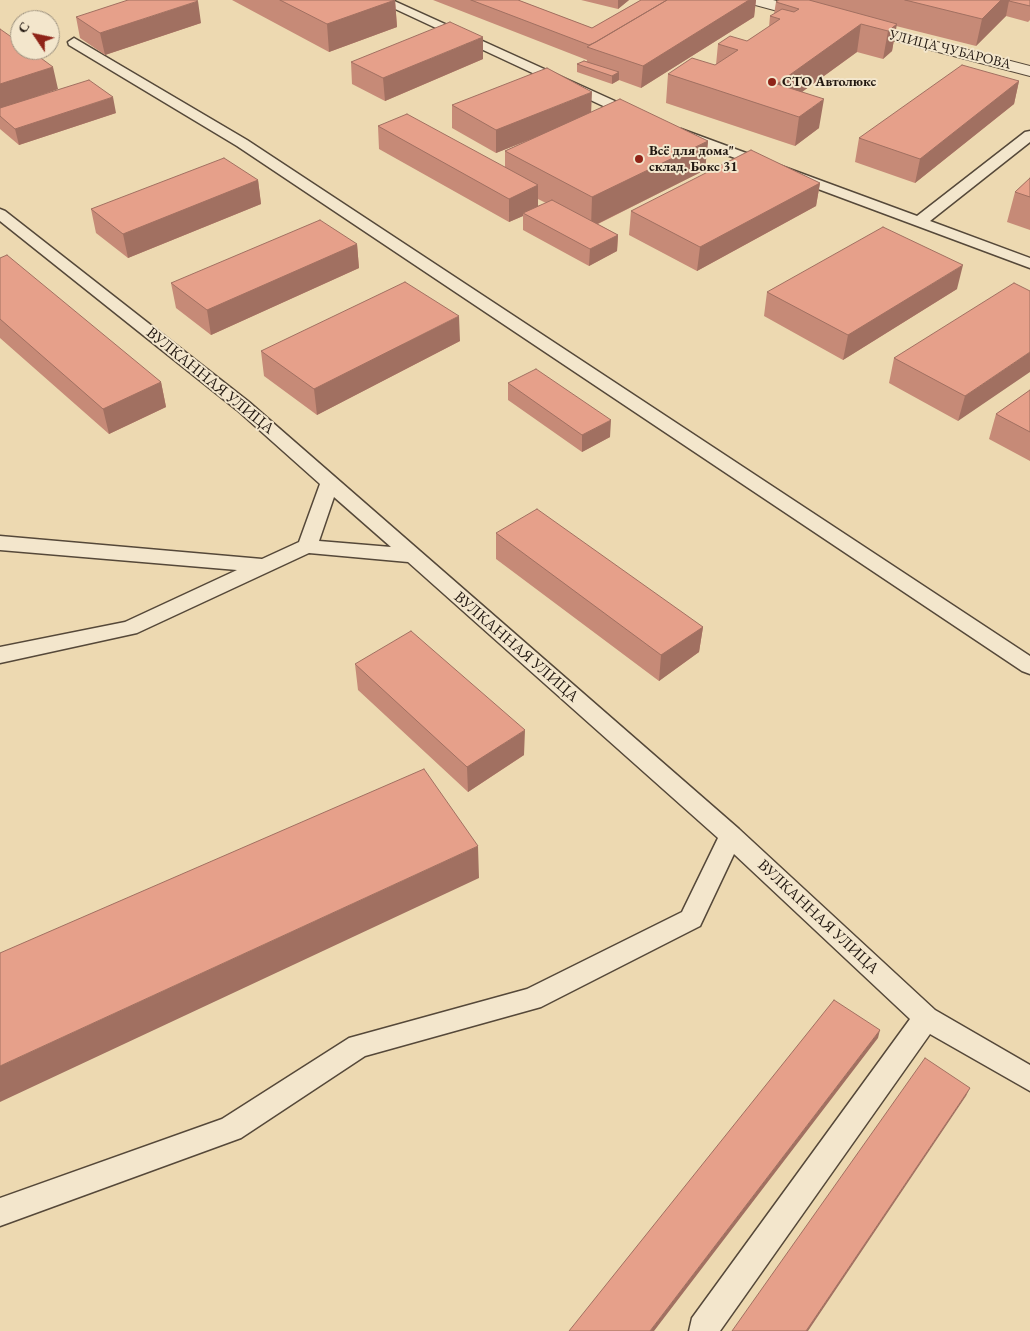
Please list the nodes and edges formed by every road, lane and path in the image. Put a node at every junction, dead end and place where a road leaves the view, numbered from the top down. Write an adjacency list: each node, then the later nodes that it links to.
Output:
1 (382, 0): 7 (lane)
2 (754, 0): 3 (street)
3 (830, 20)
4 (849, 24): 6 (street, УЛИЦА ЧУБАРОВА)
5 (74, 42): 19 (lane)
6 (1029, 70)
7 (646, 120)
8 (664, 127): 11 (lane)
9 (1030, 135): 11 (lane)
10 (0, 214): 13 (lane, ВУЛКАННАЯ УЛИЦА)
11 (920, 221): 12 (lane)
12 (1030, 263)
13 (330, 482): 15 (lane); 16 (lane, ВУЛКАННАЯ УЛИЦА)
14 (0, 543): 17 (lane)
15 (307, 546): 16 (lane); 17 (lane)
16 (413, 556): 20 (lane, ВУЛКАННАЯ УЛИЦА)
17 (265, 566): 18 (lane)
18 (0, 655)
19 (1030, 666)
20 (730, 836): 21 (lane, ВУЛКАННАЯ УЛИЦА); 23 (lane)
21 (926, 1018): 22 (lane, ВУЛКАННАЯ УЛИЦА); 24 (lane)
22 (1030, 1079)
23 (0, 1212)
24 (702, 1329)

